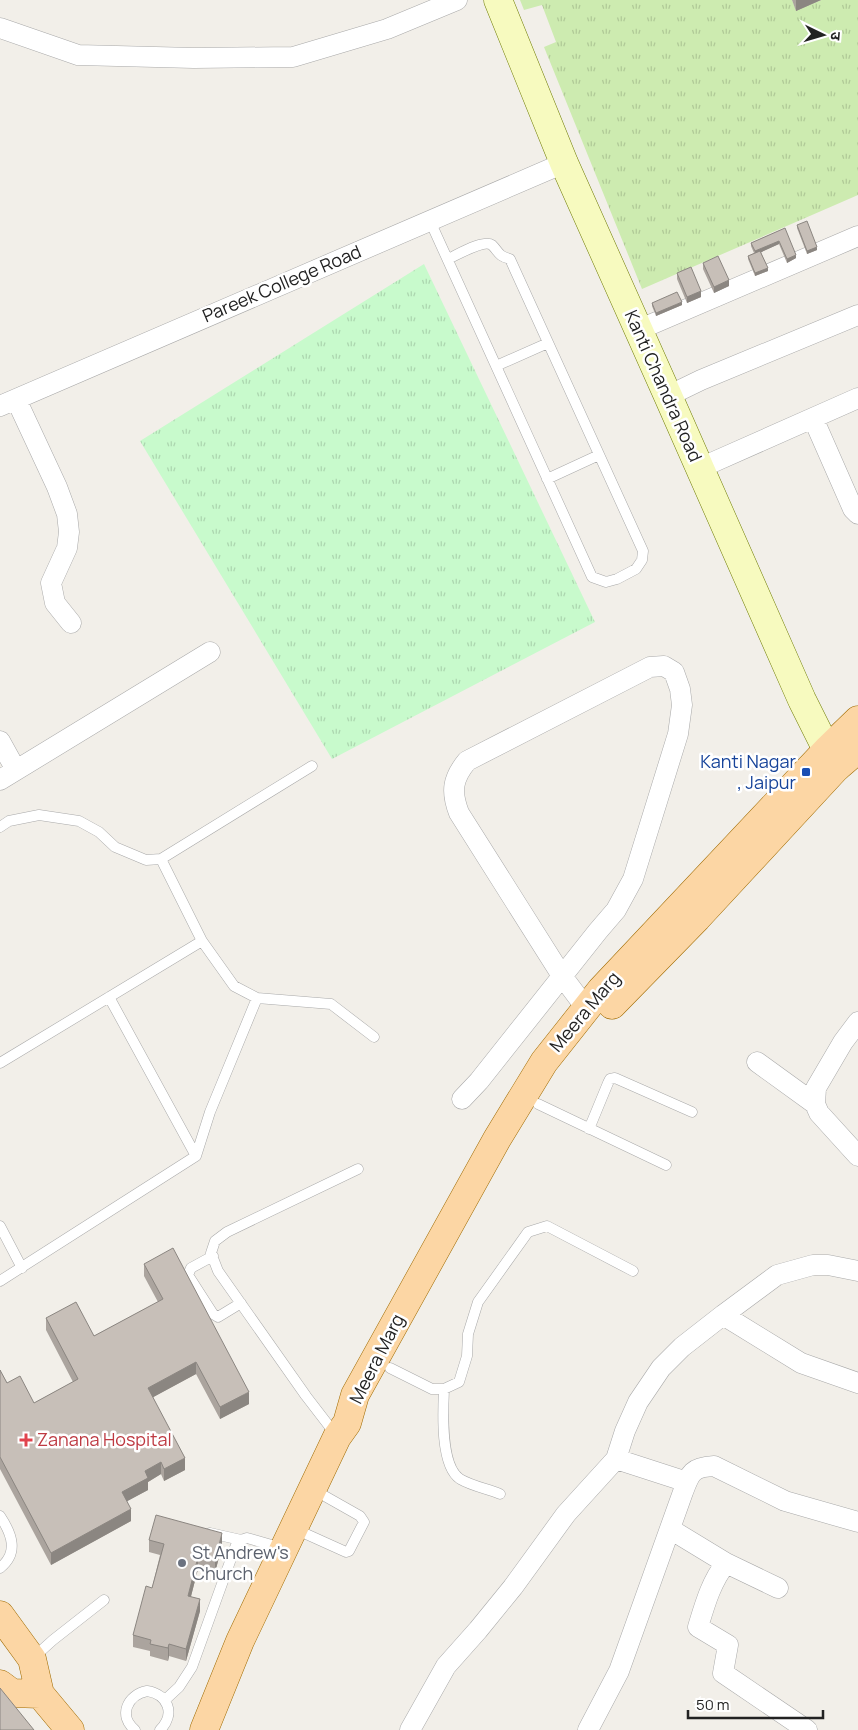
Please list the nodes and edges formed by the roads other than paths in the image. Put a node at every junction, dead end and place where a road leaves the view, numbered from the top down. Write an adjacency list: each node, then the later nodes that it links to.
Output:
1 (457, 0): 3 (street)
2 (498, 0): 4 (street, Kanti Chandra Road)
3 (0, 28)
4 (564, 163): 5 (street, Pareek College Road); 9 (street, Kanti Chandra Road)
5 (430, 220): 7 (lane); 14 (street, Pareek College Road)
6 (858, 236): 9 (street)
7 (448, 259): 10 (lane); 11 (lane)
8 (858, 315): 12 (street)
9 (638, 330): 12 (street, Kanti Chandra Road)
10 (548, 343): 11 (lane); 16 (lane)
11 (496, 366): 18 (lane)
12 (668, 396): 17 (street, Kanti Chandra Road)
13 (858, 398): 15 (street)
14 (8, 403): 20 (street)
15 (813, 418): 17 (street); 19 (street)
16 (599, 455): 18 (lane); 18 (lane)
17 (700, 468): 25 (street, Kanti Chandra Road)
18 (547, 479)
19 (858, 514)
20 (71, 623)
21 (210, 652): 27 (street)
22 (858, 720): 25 (main road, Meera Marg)
23 (0, 741): 27 (street)
24 (858, 749): 25 (main road, Meera Marg)
25 (832, 759): 34 (main road, Meera Marg); 40 (main road, Meera Marg)
26 (312, 766): 29 (lane)
27 (8, 775)
28 (0, 827): 29 (lane)
29 (161, 859): 30 (lane)
30 (202, 941): 32 (lane); 33 (lane)
31 (562, 976): 31 (street); 34 (street); 39 (street)
32 (109, 997): 38 (lane); 44 (lane)
33 (257, 998): 36 (lane); 44 (lane)
34 (586, 1008): 59 (main road, Meera Marg)
35 (856, 1029): 41 (street)
36 (374, 1037)
37 (757, 1062): 41 (street)
38 (0, 1063)
39 (462, 1099)
40 (538, 1104): 43 (lane); 56 (main road, Meera Marg)
41 (814, 1104): 45 (street)
42 (692, 1112): 43 (lane)
43 (589, 1129): 46 (lane)
44 (196, 1156): 50 (lane)
45 (858, 1156)
46 (666, 1165)
47 (358, 1169): 49 (lane)
48 (0, 1226): 50 (lane)
49 (213, 1256): 54 (lane); 54 (lane)
50 (22, 1268): 53 (lane)
51 (633, 1271): 58 (lane)
52 (858, 1271): 55 (street)
53 (0, 1281)
54 (241, 1303): 59 (lane)
55 (723, 1315): 57 (street); 60 (street)
56 (390, 1368): 58 (lane); 59 (main road, Meera Marg)
57 (858, 1383)
58 (444, 1389): 63 (lane)
59 (342, 1430): 62 (main road)
60 (616, 1459): 61 (street); 83 (street)
61 (687, 1482): 65 (street); 66 (street)
62 (313, 1490): 68 (main road); 68 (lane)
63 (500, 1494)
64 (0, 1516): 71 (lane)
65 (858, 1522)
66 (670, 1529): 70 (street); 84 (street)
67 (204, 1531): 69 (lane)
68 (290, 1539): 69 (lane); 82 (main road)
69 (241, 1540): 78 (lane)
70 (726, 1563): 72 (street); 85 (street)
71 (0, 1568)
72 (778, 1588)
73 (104, 1600): 75 (lane)
74 (0, 1615): 75 (main road)
75 (32, 1659): 77 (main road)
76 (0, 1684): 77 (main road)
77 (40, 1694): 79 (main road)
78 (165, 1700): 80 (lane); 81 (lane)
79 (70, 1730)
80 (133, 1730)
81 (160, 1730)
82 (204, 1730)
83 (410, 1730)
84 (588, 1730)
85 (807, 1730)

